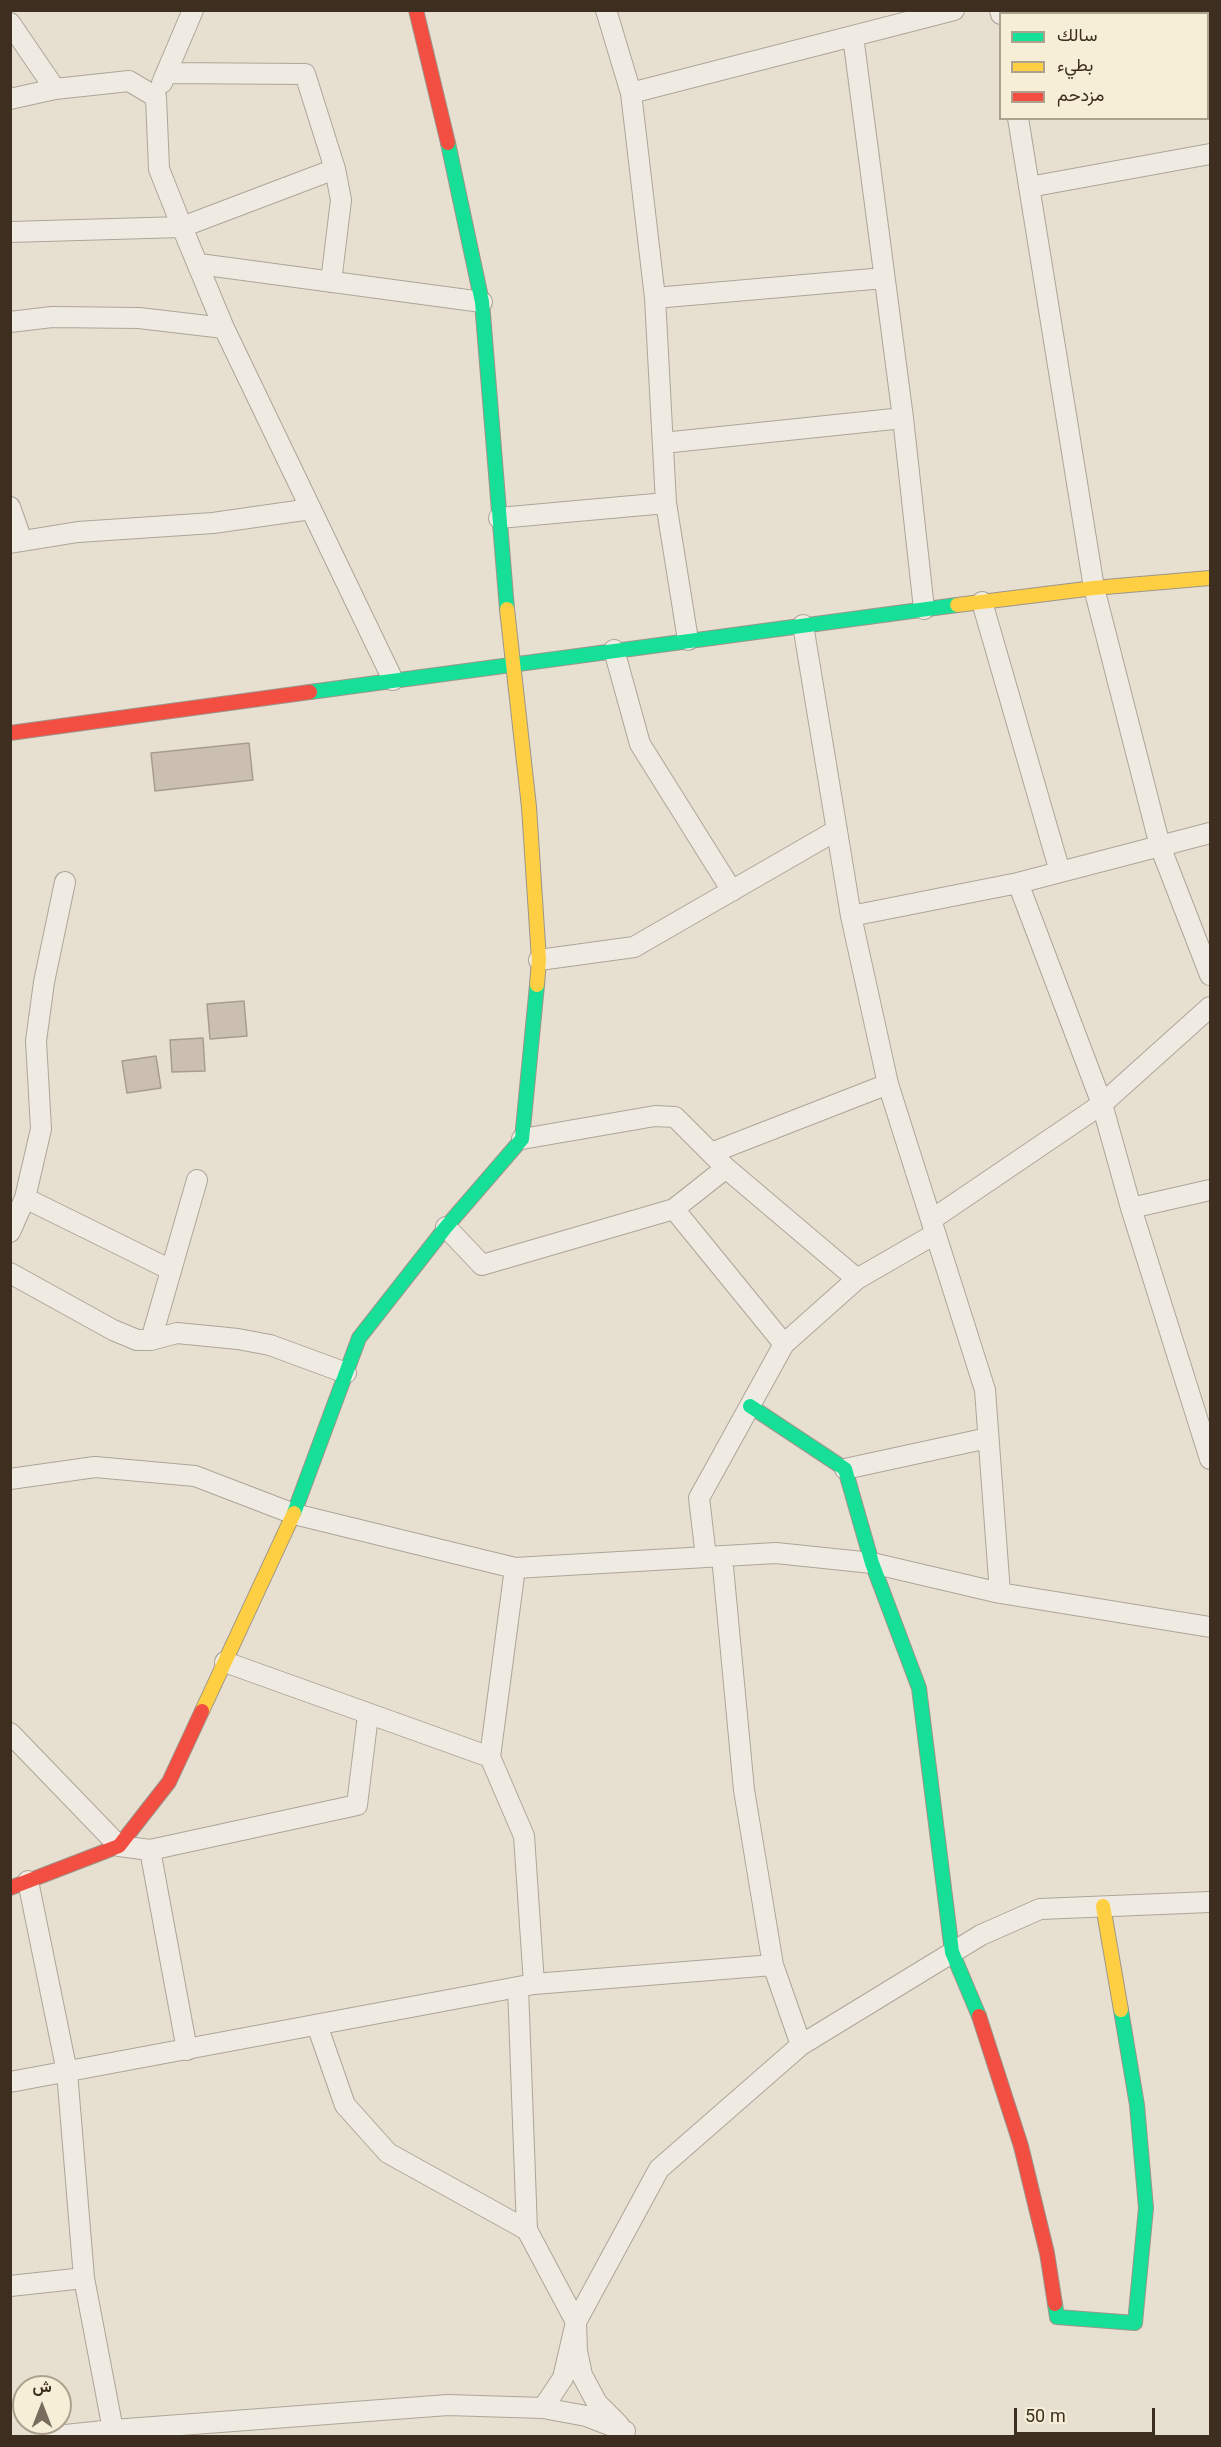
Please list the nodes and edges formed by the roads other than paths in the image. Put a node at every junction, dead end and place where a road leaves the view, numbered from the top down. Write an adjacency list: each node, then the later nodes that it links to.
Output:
1 (193, 10): 7 (street)
2 (416, 10): 22 (street)
3 (606, 10): 9 (street)
4 (954, 10): 6 (street)
5 (10, 23): 8 (street)
6 (853, 36): 9 (street); 19 (street)
7 (166, 73): 10 (street); 14 (street)
8 (55, 89): 10 (street); 11 (street)
9 (631, 93): 21 (street)
10 (156, 97): 16 (street)
11 (10, 99)
12 (1018, 120): 15 (street)
13 (1210, 154): 15 (street)
14 (334, 169): 16 (street); 20 (street)
15 (1029, 187): 33 (street)
16 (182, 227): 17 (street); 18 (street)
17 (10, 232)
18 (199, 264): 20 (street); 24 (street)
19 (884, 278): 21 (street); 25 (street)
20 (331, 282): 22 (street)
21 (655, 298): 26 (street)
22 (482, 302): 30 (street)
23 (10, 322): 24 (street)
24 (224, 328): 29 (street)
25 (903, 418): 26 (street); 35 (street)
26 (663, 443): 27 (street)
27 (666, 503): 30 (street); 37 (street)
28 (10, 507): 31 (street)
29 (311, 509): 31 (street); 40 (street)
30 (499, 518): 39 (street)
31 (16, 542)
32 (1210, 578): 33 (street)
33 (1094, 588): 34 (street); 44 (street)
34 (981, 602): 35 (street); 45 (street)
35 (924, 609): 36 (street)
36 (803, 625): 37 (street); 42 (street)
37 (688, 640): 38 (street)
38 (614, 650): 39 (street); 48 (street)
39 (511, 663): 40 (street); 50 (street)
40 (393, 680): 41 (street)
41 (10, 733)
42 (837, 830): 48 (street); 49 (street)
43 (1210, 833): 44 (street)
44 (1160, 846): 45 (street); 51 (street)
45 (1060, 872): 47 (street)
46 (65, 882): 60 (street)
47 (1018, 883): 49 (street); 54 (street)
48 (732, 891): 50 (street)
49 (851, 916): 53 (street)
50 (539, 960): 55 (street)
51 (1210, 975)
52 (1210, 1007): 54 (street)
53 (888, 1084): 56 (street); 64 (street)
54 (1102, 1104): 61 (street); 64 (street)
55 (522, 1139): 56 (street); 63 (street)
56 (711, 1153): 57 (street)
57 (726, 1168): 62 (street); 68 (street)
58 (197, 1180): 66 (street)
59 (1210, 1190): 61 (street)
60 (25, 1198): 65 (street); 66 (street)
61 (1131, 1208): 74 (street)
62 (674, 1209): 63 (street); 70 (street)
63 (446, 1227): 71 (street)
64 (933, 1227): 68 (street); 73 (street)
65 (10, 1232)
66 (171, 1270): 69 (street)
67 (10, 1273): 69 (street)
68 (857, 1278): 70 (street)
69 (151, 1340): 71 (street)
70 (784, 1344): 72 (street)
71 (346, 1373): 77 (street)
72 (750, 1406): 75 (street); 78 (street)
73 (988, 1438): 75 (street); 81 (street)
74 (1210, 1459)
75 (845, 1469): 79 (street)
76 (10, 1479): 77 (street)
77 (294, 1514): 80 (street); 83 (street)
78 (714, 1556): 79 (street); 80 (street); 93 (street)
79 (872, 1563): 81 (street); 92 (street)
80 (515, 1568): 86 (street)
81 (1000, 1593): 82 (street)
82 (1210, 1627)
83 (225, 1662): 84 (street); 87 (street)
84 (368, 1715): 86 (street); 88 (street)
85 (10, 1733): 87 (street)
86 (490, 1757): 94 (street)
87 (120, 1846): 88 (street); 89 (street)
88 (150, 1850): 97 (street)
89 (19, 1884): 98 (street)
90 (1210, 1902): 91 (street)
91 (1104, 1906): 92 (street); 92 (street)
92 (952, 1952): 96 (street)
93 (773, 1965): 94 (street); 96 (street)
94 (526, 1985): 95 (street); 100 (street)
95 (317, 2025): 97 (street); 100 (street)
96 (801, 2045): 103 (street)
97 (187, 2050): 98 (street)
98 (67, 2072): 99 (street); 101 (street)
99 (10, 2082)
100 (527, 2230): 103 (street)
101 (84, 2278): 102 (street); 105 (street)
102 (10, 2286)
103 (576, 2322): 104 (street); 106 (street)
104 (543, 2408): 105 (street); 106 (street)
105 (113, 2430): 107 (street)
106 (629, 2434)
107 (56, 2436)

